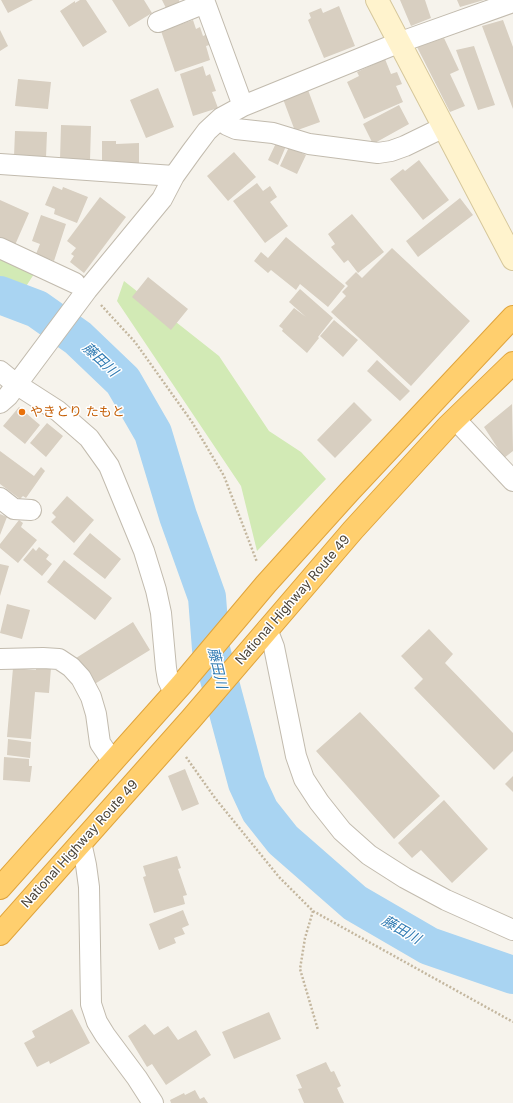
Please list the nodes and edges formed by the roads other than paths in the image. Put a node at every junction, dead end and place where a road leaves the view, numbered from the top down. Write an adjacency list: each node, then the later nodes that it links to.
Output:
1 (377, 0): 5 (street)
2 (205, 2): 4 (street); 6 (street)
3 (513, 2): 5 (street)
4 (158, 22)
5 (398, 43): 6 (street); 8 (street)
6 (243, 106): 7 (street)
7 (221, 118): 8 (street); 10 (street)
8 (444, 127): 12 (street)
9 (0, 164): 10 (street)
10 (174, 176): 13 (street)
11 (0, 248): 13 (street)
12 (513, 260)
13 (81, 287): 17 (street)
14 (513, 317): 25 (highway)
15 (513, 363): 19 (highway, National Highway Route 49)
16 (0, 371): 17 (street)
17 (16, 384): 18 (street); 25 (street)
18 (0, 403)
19 (455, 419): 20 (street); 23 (highway, National Highway Route 49)
20 (513, 480)
21 (0, 498): 22 (street)
22 (31, 510)
23 (265, 631): 27 (highway, National Highway Route 49); 29 (street)
24 (0, 659): 26 (street)
25 (178, 689): 26 (highway)
26 (113, 762): 28 (highway)
27 (81, 842): 30 (highway, National Highway Route 49); 31 (street)
28 (0, 888)
29 (513, 930)
30 (0, 934)
31 (153, 1103)

